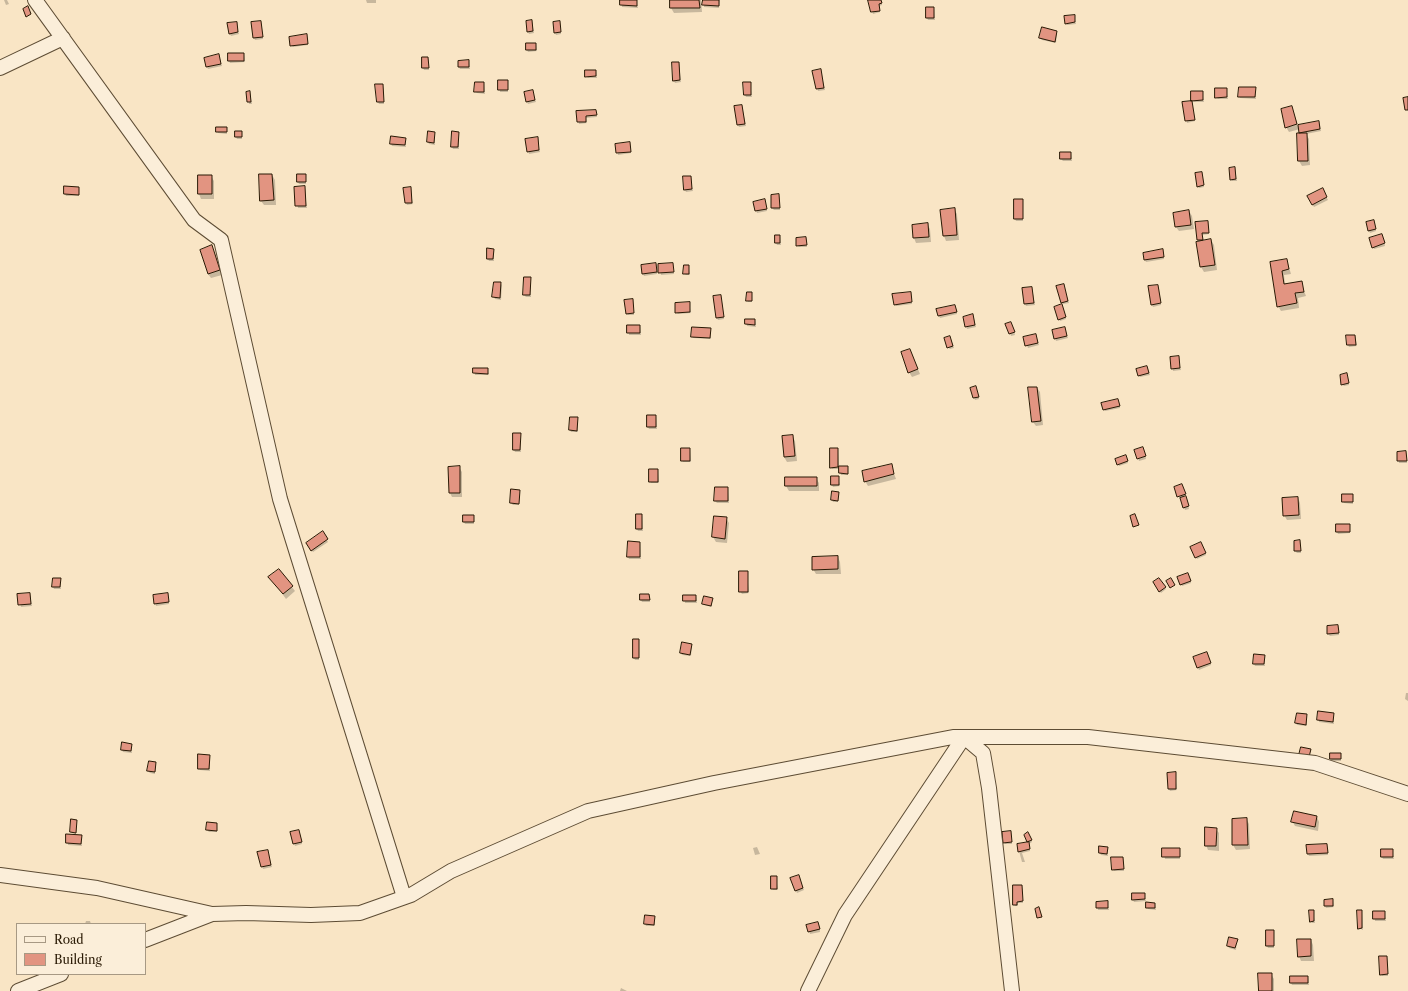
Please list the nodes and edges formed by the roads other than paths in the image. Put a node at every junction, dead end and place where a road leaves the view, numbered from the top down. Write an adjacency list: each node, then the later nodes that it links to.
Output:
1 (35, 0): 2 (street)
2 (63, 38): 3 (street); 7 (street)
3 (0, 68)
4 (964, 737): 5 (street); 7 (street); 12 (street); 13 (street)
5 (1408, 794)
6 (0, 875): 8 (street)
7 (404, 897): 8 (street)
8 (212, 914): 9 (street)
9 (146, 940)
10 (58, 975): 11 (street)
11 (18, 991)
12 (808, 991)
13 (1012, 991)

